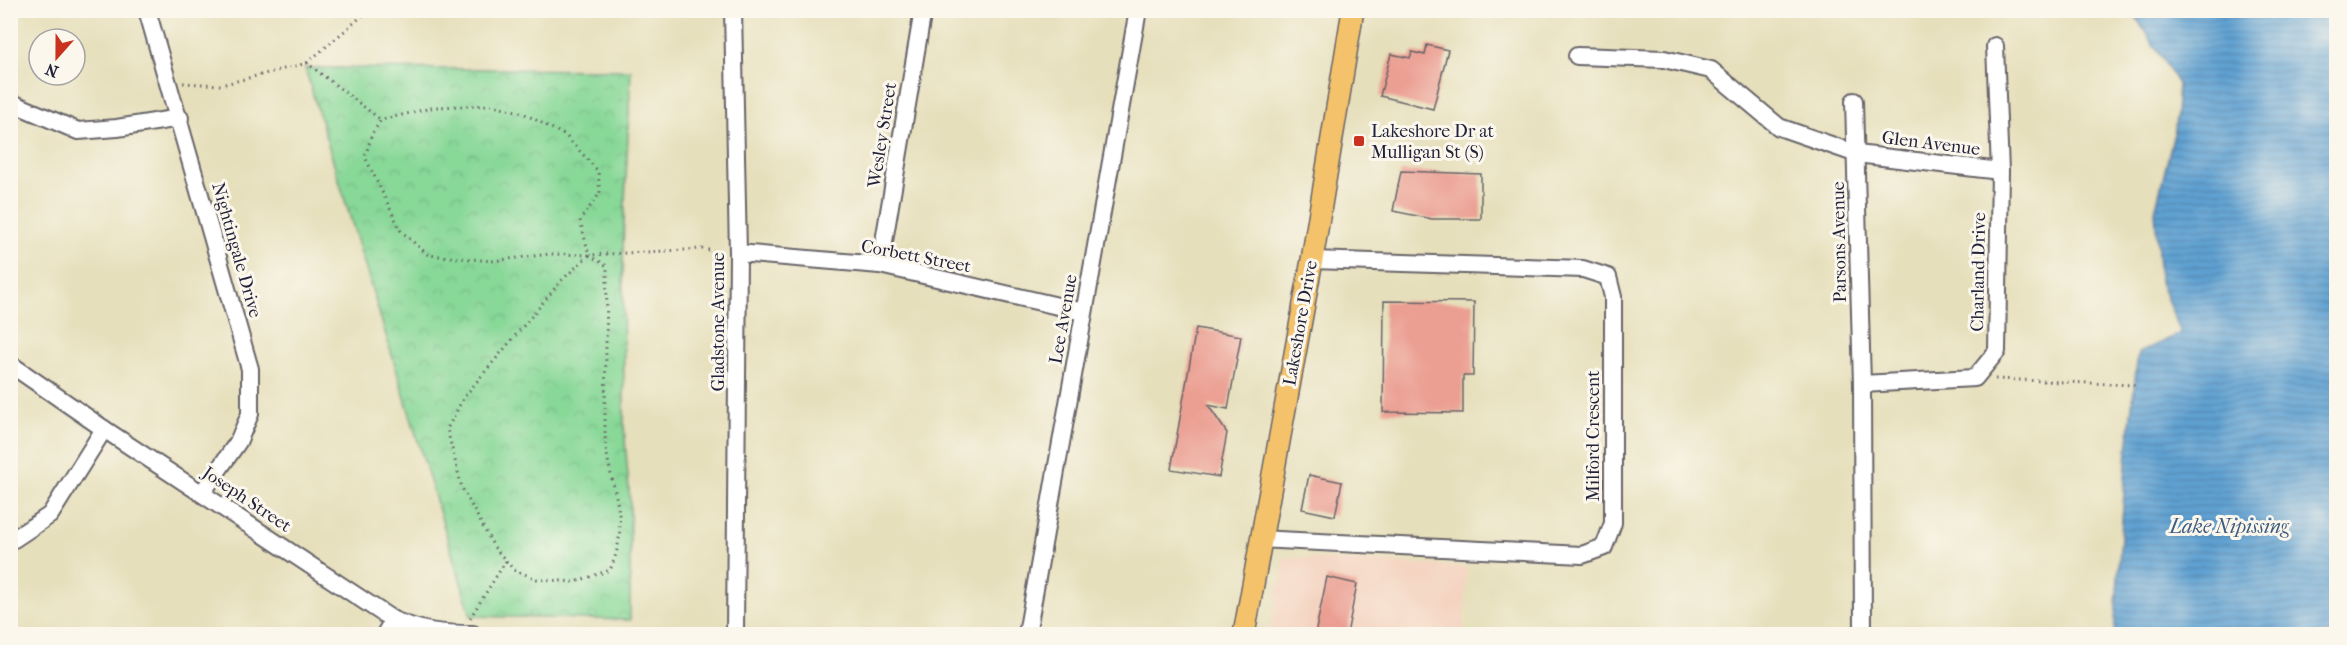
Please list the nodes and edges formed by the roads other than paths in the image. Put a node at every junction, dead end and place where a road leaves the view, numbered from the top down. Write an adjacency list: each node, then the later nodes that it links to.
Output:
1 (147, 10): 10 (street, Nightingale Drive)
2 (733, 10): 13 (street, Gladstone Avenue)
3 (923, 10): 15 (street, Wesley Street)
4 (1138, 10): 16 (street, Lee Avenue)
5 (1353, 10): 14 (main road, Lakeshore Drive)
6 (1995, 46): 12 (street, Charland Drive)
7 (1577, 56): 11 (street)
8 (1854, 101): 11 (street, Parsons Avenue)
9 (10, 102): 10 (street)
10 (180, 118): 20 (street, Nightingale Drive)
11 (1857, 154): 12 (street, Glen Avenue); 18 (street, Parsons Avenue)
12 (2000, 171): 18 (street, Charland Drive)
13 (738, 254): 15 (street, Corbett Street); 26 (street, Gladstone Avenue)
14 (1312, 260): 21 (main road, Lakeshore Drive); 21 (street, Milford Crescent)
15 (880, 266): 16 (street, Corbett Street)
16 (1084, 312): 27 (street, Lee Avenue)
17 (10, 364): 19 (street, Joseph Street)
18 (1862, 384): 29 (street, Parsons Avenue)
19 (104, 429): 20 (street, Joseph Street); 22 (street)
20 (202, 493): 23 (street, Joseph Street)
21 (1260, 538): 28 (main road, Lakeshore Drive)
22 (10, 540)
23 (389, 627): 24 (street, Joseph Street)
24 (459, 634): 25 (street, Joseph Street)
25 (473, 634)
26 (735, 634)
27 (1027, 634)
28 (1244, 634)
29 (1863, 634)

